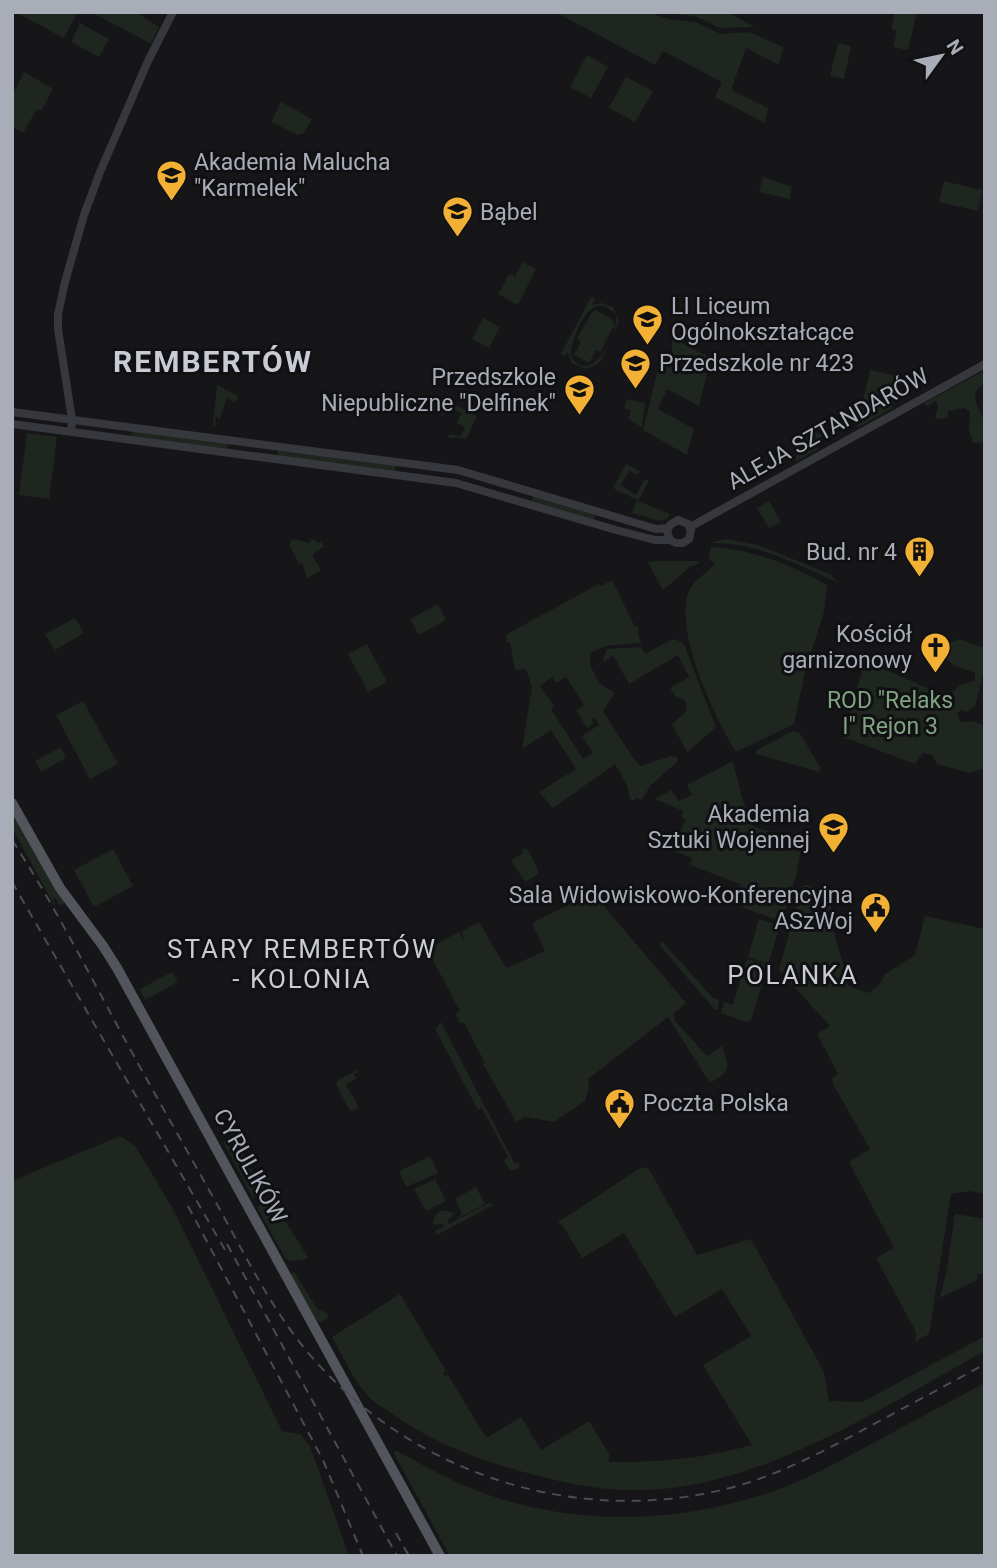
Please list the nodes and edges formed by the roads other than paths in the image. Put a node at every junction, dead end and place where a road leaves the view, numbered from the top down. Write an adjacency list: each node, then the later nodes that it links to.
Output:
1 (173, 12): 4 (street)
2 (985, 364): 7 (street, ALEJA SZTANDARÓW)
3 (12, 412): 4 (street)
4 (72, 419): 6 (street); 8 (street)
5 (12, 424): 6 (street)
6 (71, 432): 9 (street)
7 (690, 527): 8 (street); 9 (street)
8 (668, 528): 9 (street)
9 (670, 540)
10 (12, 803): 11 (main road, CYRULIKÓW)
11 (440, 1556)

